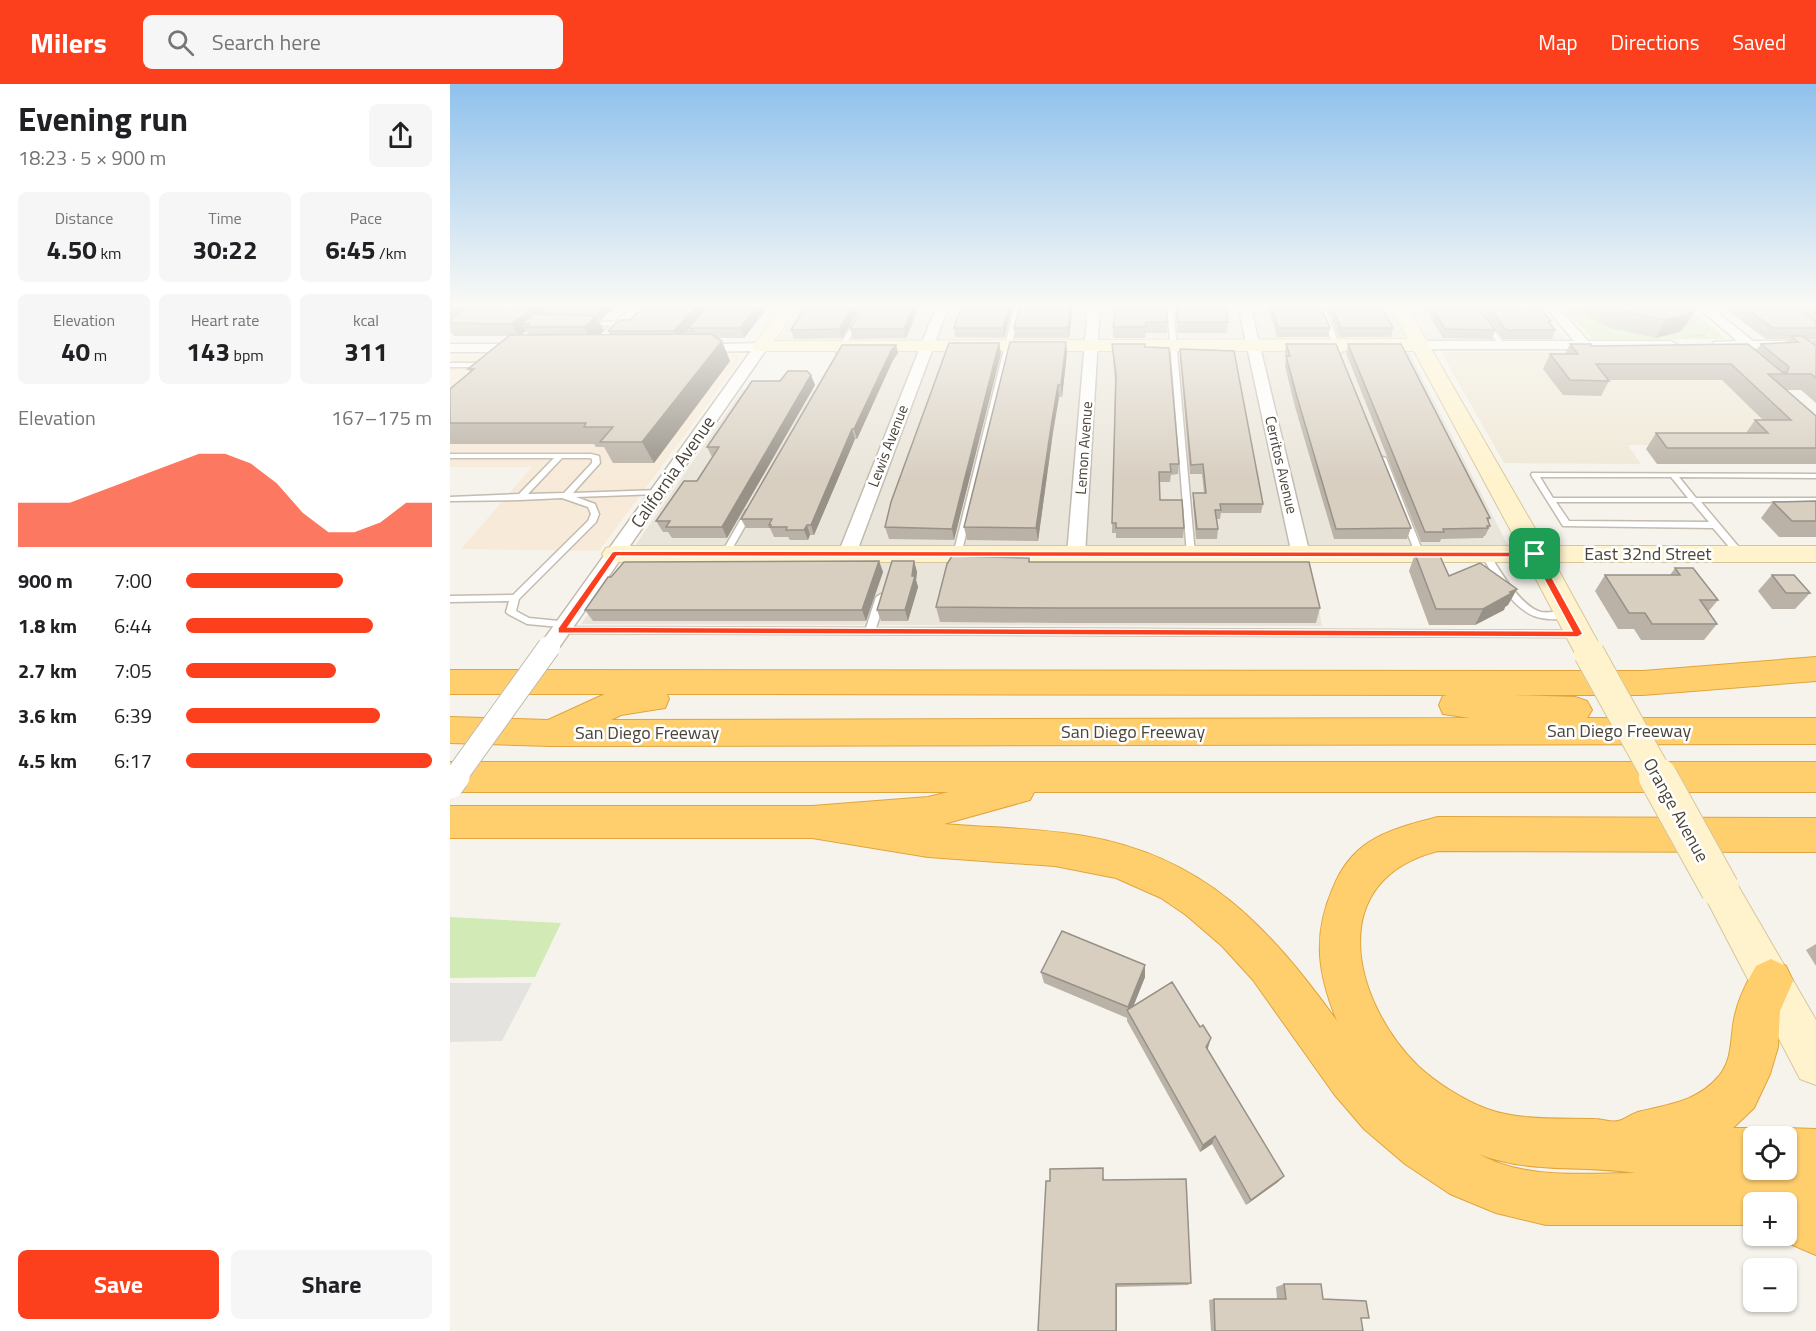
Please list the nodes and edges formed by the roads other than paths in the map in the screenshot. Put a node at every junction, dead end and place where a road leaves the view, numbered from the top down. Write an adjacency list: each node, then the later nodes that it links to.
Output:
1 (750, 363): 15 (street, California Avenue)
2 (920, 363): 26 (street, Lewis Avenue)
3 (1004, 363): 30 (lane)
4 (1091, 363): 31 (street, Lemon Avenue)
5 (1174, 363): 32 (lane)
6 (1258, 363): 33 (street, Cerritos Avenue)
7 (1430, 363): 27 (street, Orange Avenue)
8 (450, 365): 9 (lane)
9 (488, 370)
10 (1379, 451): 34 (lane)
11 (450, 456): 12 (lane)
12 (560, 456): 16 (lane); 17 (lane)
13 (1673, 475): 14 (lane); 19 (lane); 20 (lane)
14 (1816, 476)
15 (659, 492): 16 (lane); 24 (street, California Avenue)
16 (565, 496): 17 (lane); 37 (lane)
17 (520, 498): 18 (lane)
18 (450, 499)
19 (1551, 500): 20 (lane); 23 (lane)
20 (1693, 500): 21 (lane); 23 (lane)
21 (1816, 500)
22 (754, 502): 25 (lane)
23 (1714, 525): 28 (lane)
24 (615, 554): 25 (street, East 32nd Street); 40 (street, California Avenue)
25 (725, 554): 26 (street, East 32nd Street)
26 (847, 554): 30 (street, East 32nd Street)
27 (1535, 554): 28 (street, East 32nd Street); 35 (street, East 32nd Street); 41 (street, Orange Avenue)
28 (1740, 554): 29 (street, East 32nd Street)
29 (1816, 554)
30 (957, 555): 31 (street, East 32nd Street)
31 (1076, 555): 32 (street, East 32nd Street)
32 (1191, 555): 33 (street, East 32nd Street)
33 (1301, 555): 34 (street, East 32nd Street)
34 (1420, 555): 35 (street, East 32nd Street)
35 (1486, 555): 41 (lane)
36 (884, 587): 39 (lane)
37 (515, 598): 38 (lane); 40 (lane)
38 (450, 599)
39 (870, 631): 40 (lane); 41 (lane)
40 (559, 634): 57 (street, California Avenue, bridge)
41 (1579, 634): 62 (street, Orange Avenue, bridge)
42 (1816, 669): 45 (highway)
43 (450, 682): 44 (highway)
44 (801, 683): 45 (highway); 48 (highway)
45 (1167, 684): 47 (highway)
46 (450, 729): 48 (highway, San Diego Freeway)
47 (1816, 729): 48 (highway, San Diego Freeway)
48 (551, 733)
49 (450, 746): 50 (highway)
50 (1816, 749)
51 (1816, 759): 56 (highway)
52 (450, 777): 56 (highway)
53 (1059, 777): 54 (highway); 56 (highway); 60 (highway)
54 (1693, 777): 55 (highway); 58 (highway)
55 (1816, 777)
56 (718, 778)
57 (450, 785)
58 (1816, 790)
59 (450, 822): 60 (highway)
60 (812, 822): 68 (highway)
61 (1816, 835): 64 (highway)
62 (1771, 981): 63 (street, Orange Avenue); 64 (highway)
63 (1816, 1063)
64 (1602, 1144): 67 (highway)
65 (1797, 1153): 66 (highway)
66 (1816, 1154)
67 (1760, 1192)
68 (1743, 1194)
69 (1797, 1197): 70 (highway)
70 (1816, 1199)
71 (1797, 1216): 72 (highway)
72 (1816, 1229)

